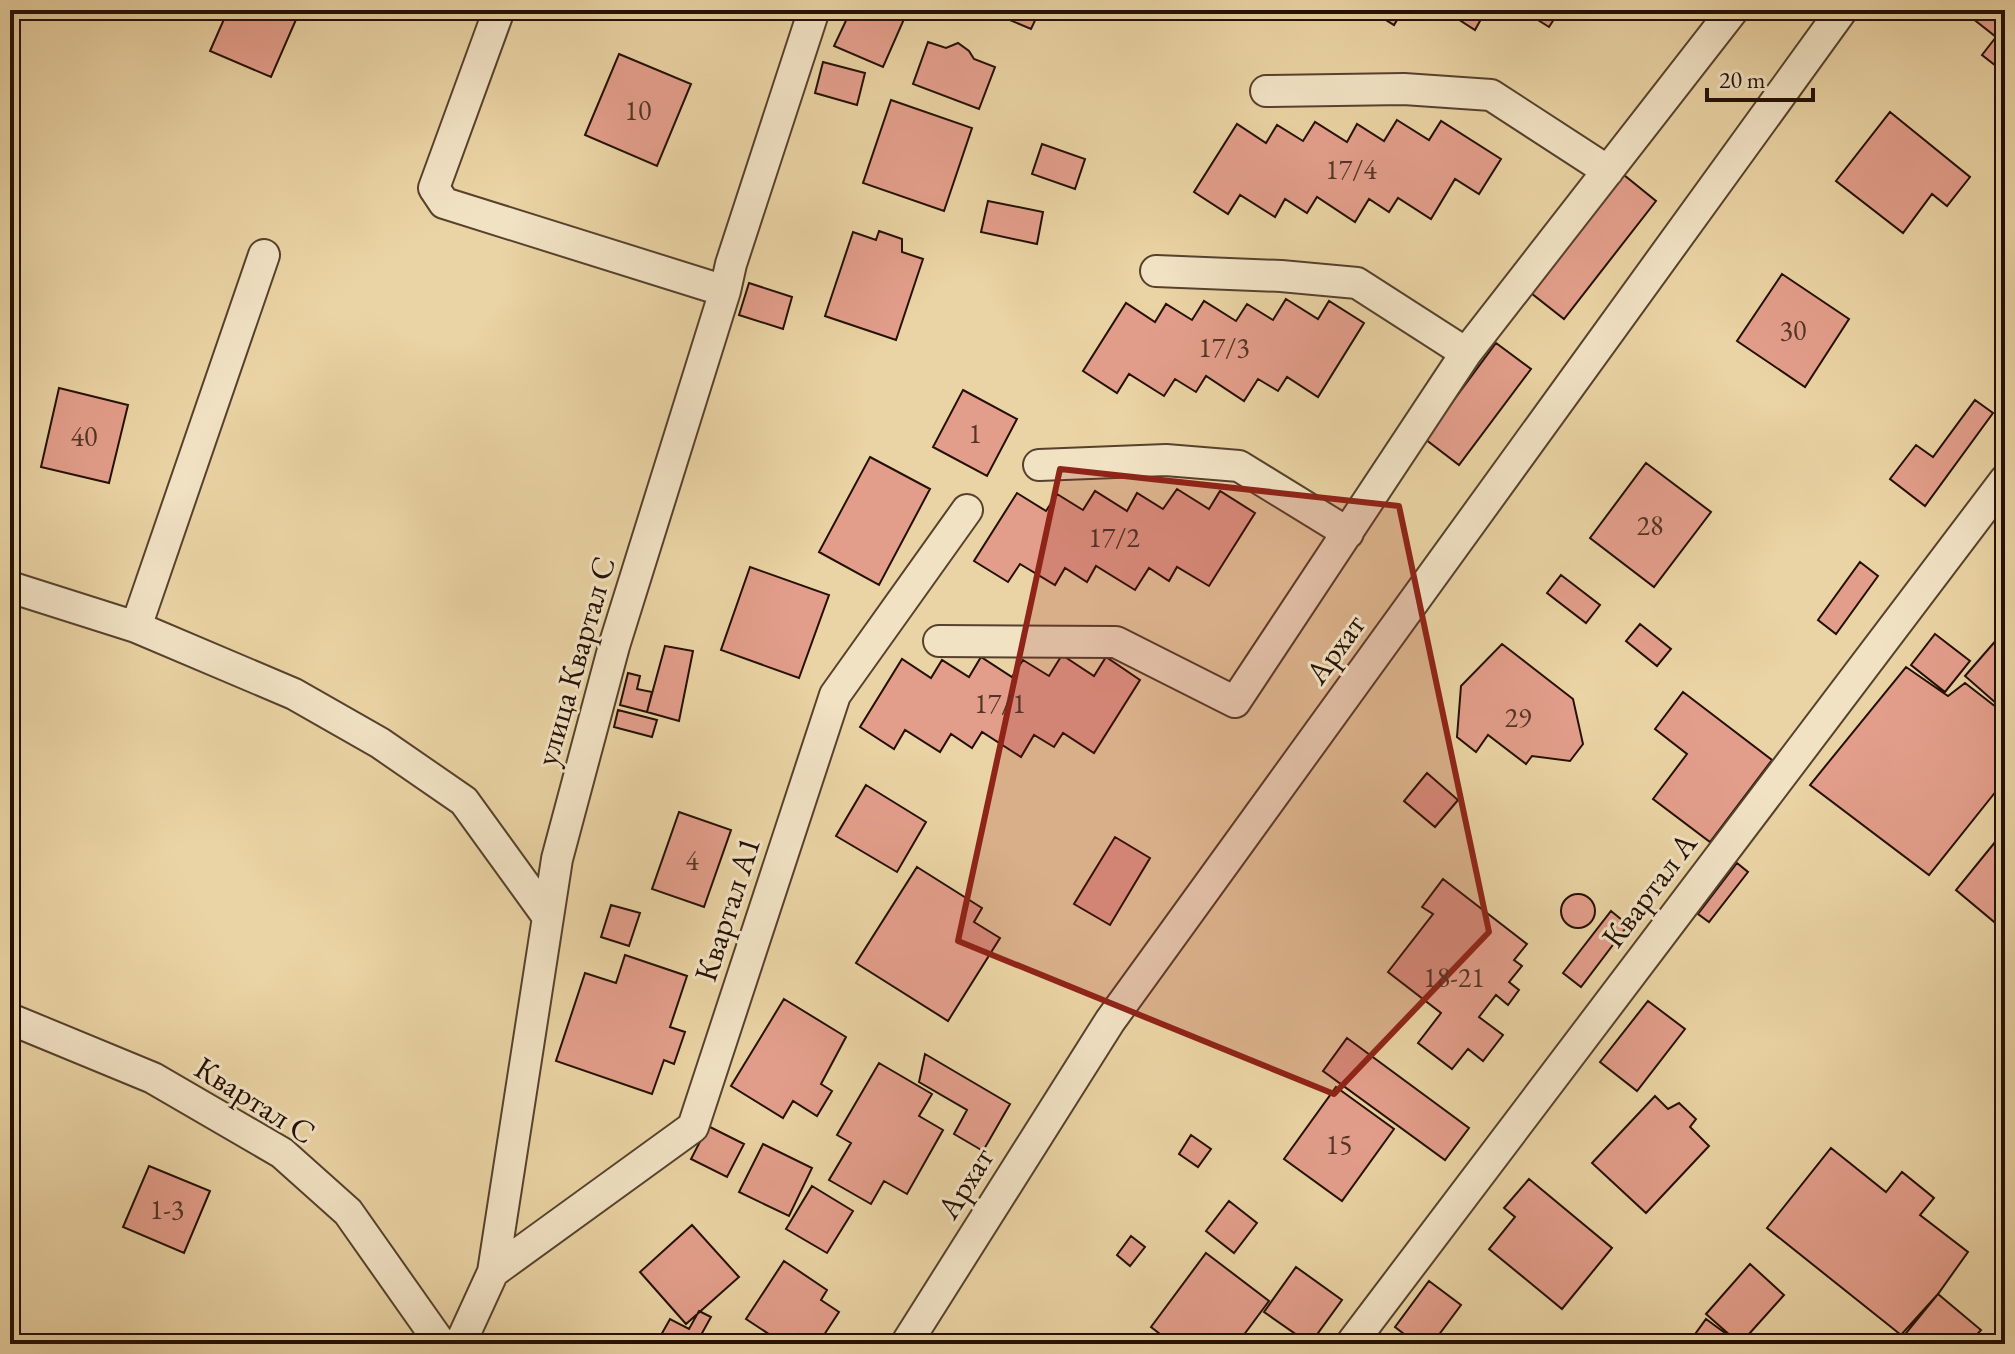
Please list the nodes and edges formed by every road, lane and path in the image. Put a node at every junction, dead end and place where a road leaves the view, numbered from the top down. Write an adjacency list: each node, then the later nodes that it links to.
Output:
1 (499, 10): 9 (street)
2 (814, 10): 9 (street, улица Квартал С)
3 (1733, 10): 6 (street)
4 (1842, 10): 23 (street, Архат)
5 (1266, 91): 6 (street)
6 (1608, 171): 10 (street)
7 (264, 255): 16 (street)
8 (1156, 271): 10 (street)
9 (725, 291): 18 (street, улица Квартал С)
10 (1466, 353): 14 (street)
11 (1039, 465): 14 (street)
12 (2005, 480): 24 (street, Квартал А)
13 (967, 510): 20 (street, Квартал А1)
14 (1348, 533): 17 (street)
15 (10, 587): 16 (street)
16 (136, 627): 18 (street)
17 (939, 641)
18 (548, 917): 20 (street, улица Квартал С)
19 (11, 1022): 21 (street, Квартал С)
20 (493, 1272): 22 (street, улица Квартал С)
21 (441, 1344)
22 (460, 1344)
23 (906, 1344)
24 (1351, 1344)

